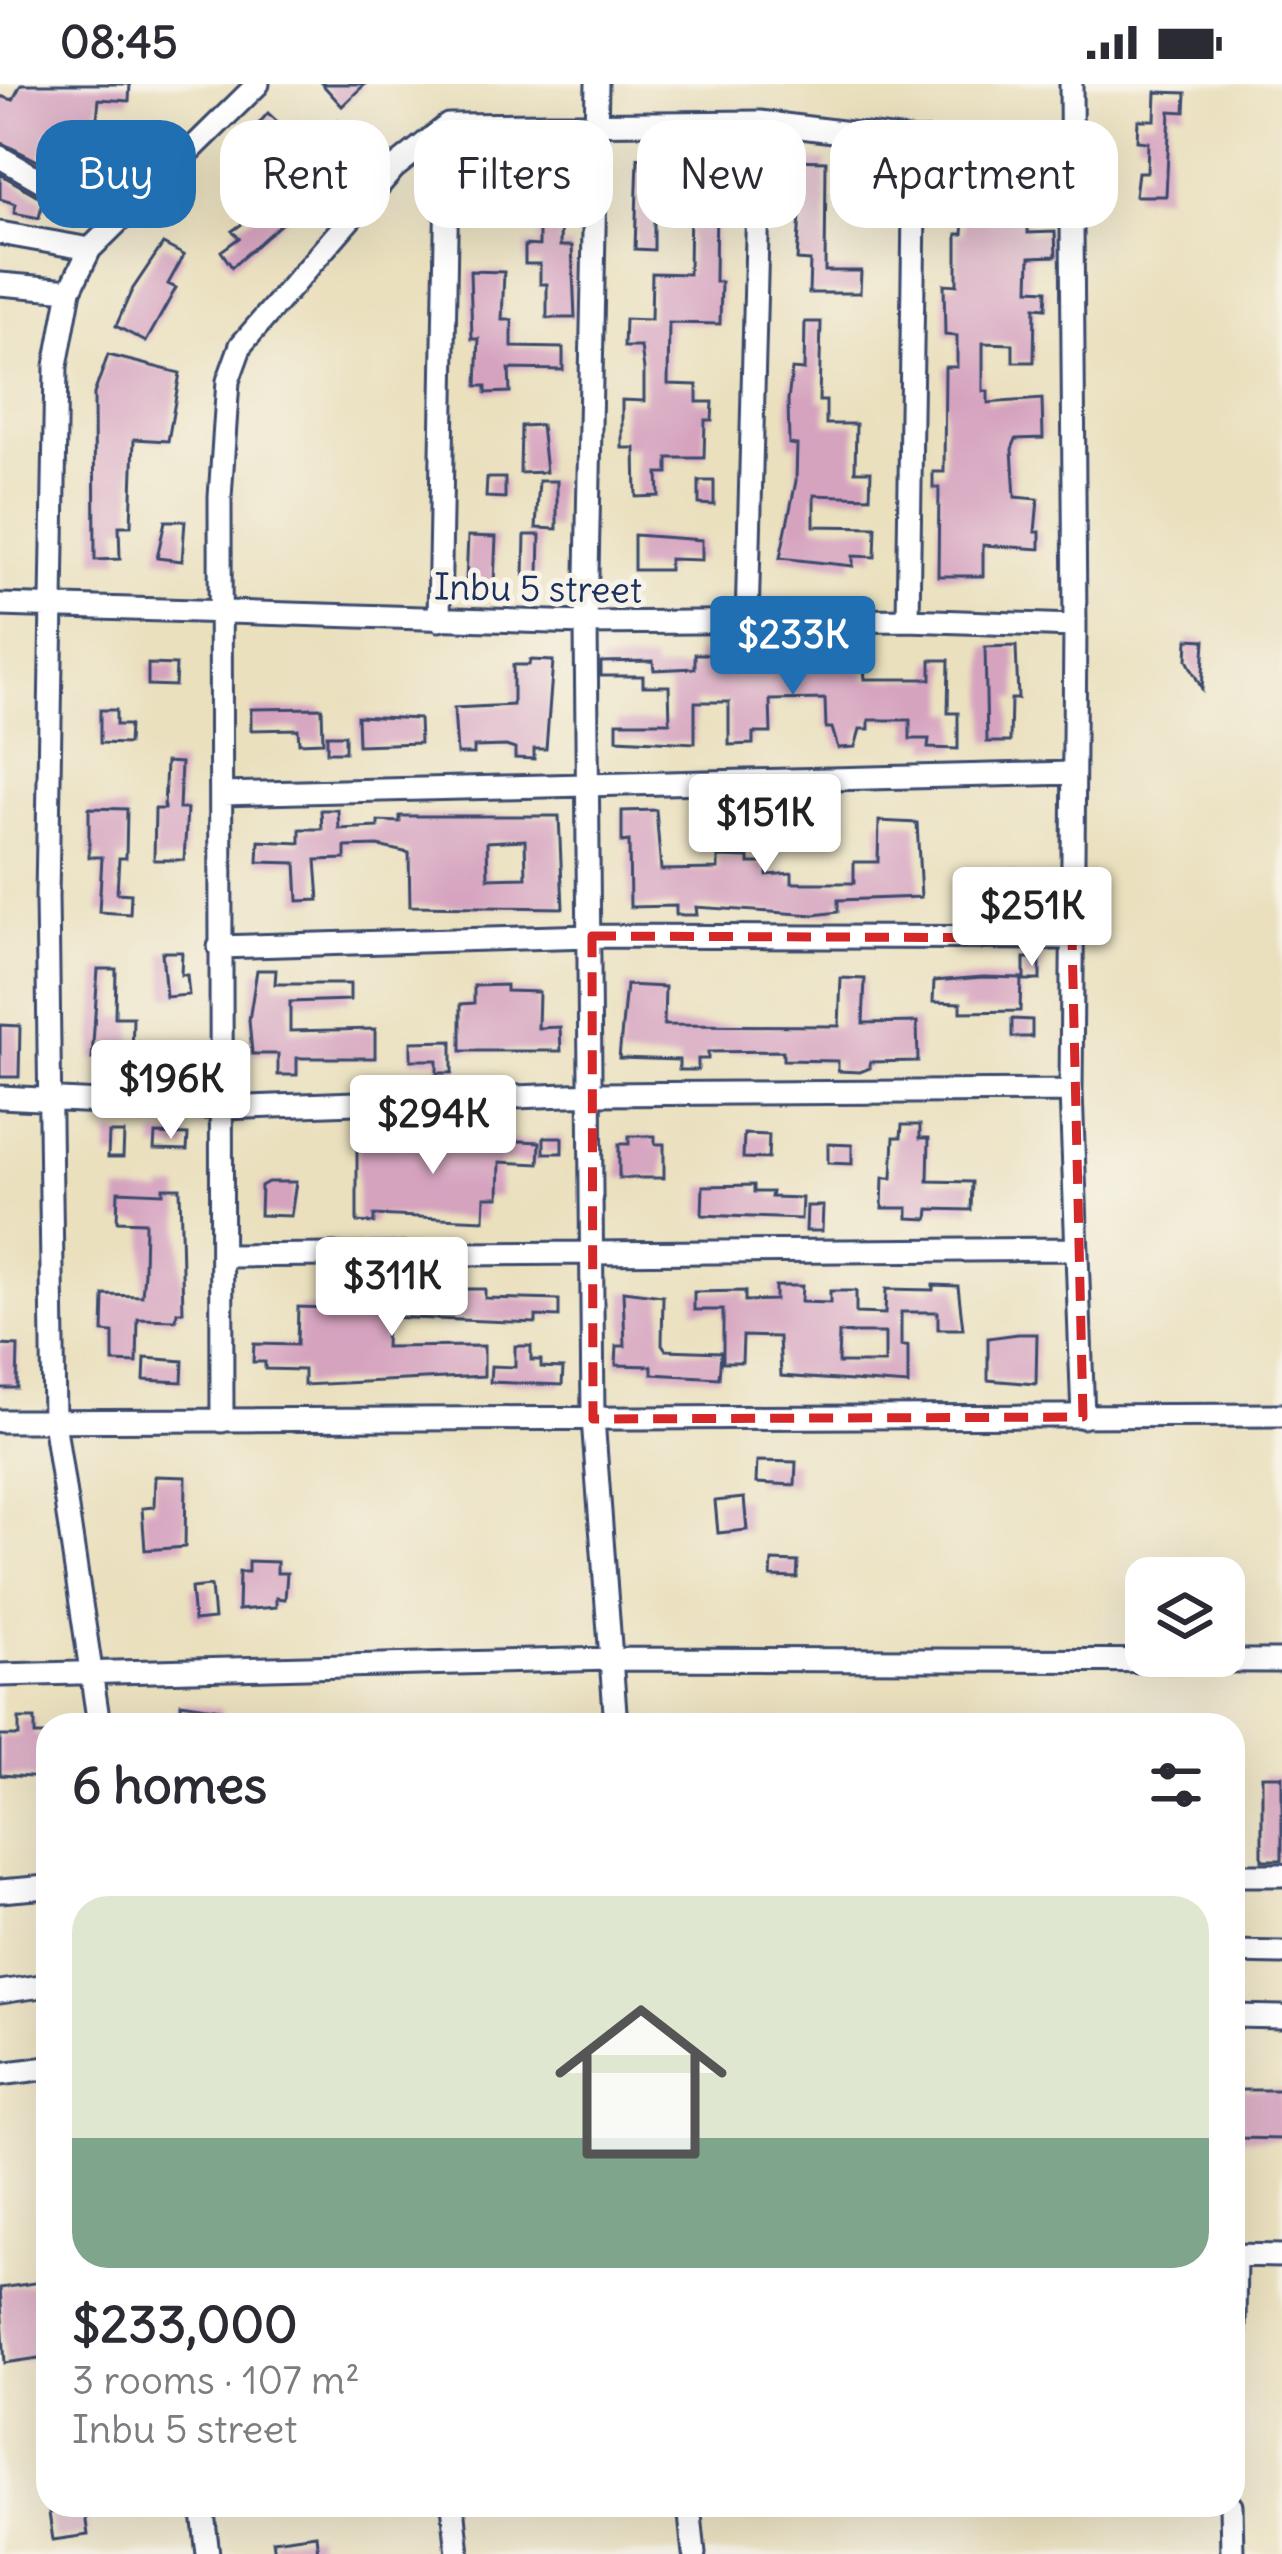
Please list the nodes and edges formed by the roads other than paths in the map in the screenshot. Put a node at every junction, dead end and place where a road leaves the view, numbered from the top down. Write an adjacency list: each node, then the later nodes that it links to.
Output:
1 (258, 84): 6 (street)
2 (597, 84): 4 (street)
3 (1071, 84): 5 (street)
4 (597, 120)
5 (1070, 120)
6 (196, 143)
7 (414, 152): 22 (street)
8 (0, 157): 9 (street)
9 (36, 178)
10 (108, 228): 17 (street)
11 (446, 228): 23 (street)
12 (595, 228): 25 (street)
13 (757, 228): 26 (street)
14 (914, 228): 24 (street)
15 (1071, 228): 27 (street)
16 (0, 233): 17 (street)
17 (90, 250): 19 (street)
18 (0, 284): 19 (street)
19 (70, 290): 21 (street)
20 (0, 605): 21 (street, Inbu 5 street)
21 (53, 607): 22 (street, Inbu 5 street); 37 (street)
22 (222, 613): 23 (street, Inbu 5 street); 30 (street)
23 (439, 620): 25 (street, Inbu 5 street)
24 (908, 620): 26 (street, Inbu 5 street); 27 (street, Inbu 5 street)
25 (586, 622): 26 (street, Inbu 5 street); 29 (street)
26 (747, 622)
27 (1075, 626): 28 (street)
28 (1073, 773): 29 (street); 32 (street)
29 (590, 784): 30 (street); 31 (street)
30 (223, 794): 33 (street)
31 (592, 936): 32 (street); 33 (street); 35 (street)
32 (1072, 938): 34 (street)
33 (219, 947): 38 (street)
34 (1071, 1091): 35 (street); 39 (street)
35 (594, 1094): 38 (street); 41 (street)
36 (0, 1097): 37 (street)
37 (50, 1097): 38 (street); 46 (street)
38 (222, 1108): 40 (street)
39 (1077, 1249): 41 (street); 43 (street)
40 (225, 1256): 41 (street); 47 (street)
41 (594, 1256): 44 (street)
42 (1282, 1415): 43 (street)
43 (1082, 1417): 44 (street)
44 (593, 1419): 47 (street); 48 (street)
45 (0, 1421): 46 (street)
46 (54, 1421): 47 (street); 50 (street)
47 (222, 1421)
48 (610, 1659): 49 (street); 50 (street); 53 (street)
49 (1282, 1661)
50 (91, 1669): 51 (street); 52 (street)
51 (0, 1675)
52 (97, 1713)
53 (615, 1713)
54 (1245, 1875): 55 (street)
55 (1282, 1875)
56 (36, 1888): 57 (street)
57 (0, 1891)
58 (1245, 1952): 59 (street)
59 (1282, 1953)
60 (36, 1987): 61 (street)
61 (0, 1992)
62 (1245, 2016): 63 (street)
63 (1282, 2017)
64 (36, 2070): 65 (street)
65 (0, 2074)
66 (1245, 2255): 67 (street)
67 (1282, 2256)
68 (203, 2517): 72 (street)
69 (454, 2517): 73 (street)
70 (690, 2517): 74 (street)
71 (1232, 2517): 75 (street)
72 (208, 2554)
73 (458, 2554)
74 (694, 2554)
75 (1232, 2554)

